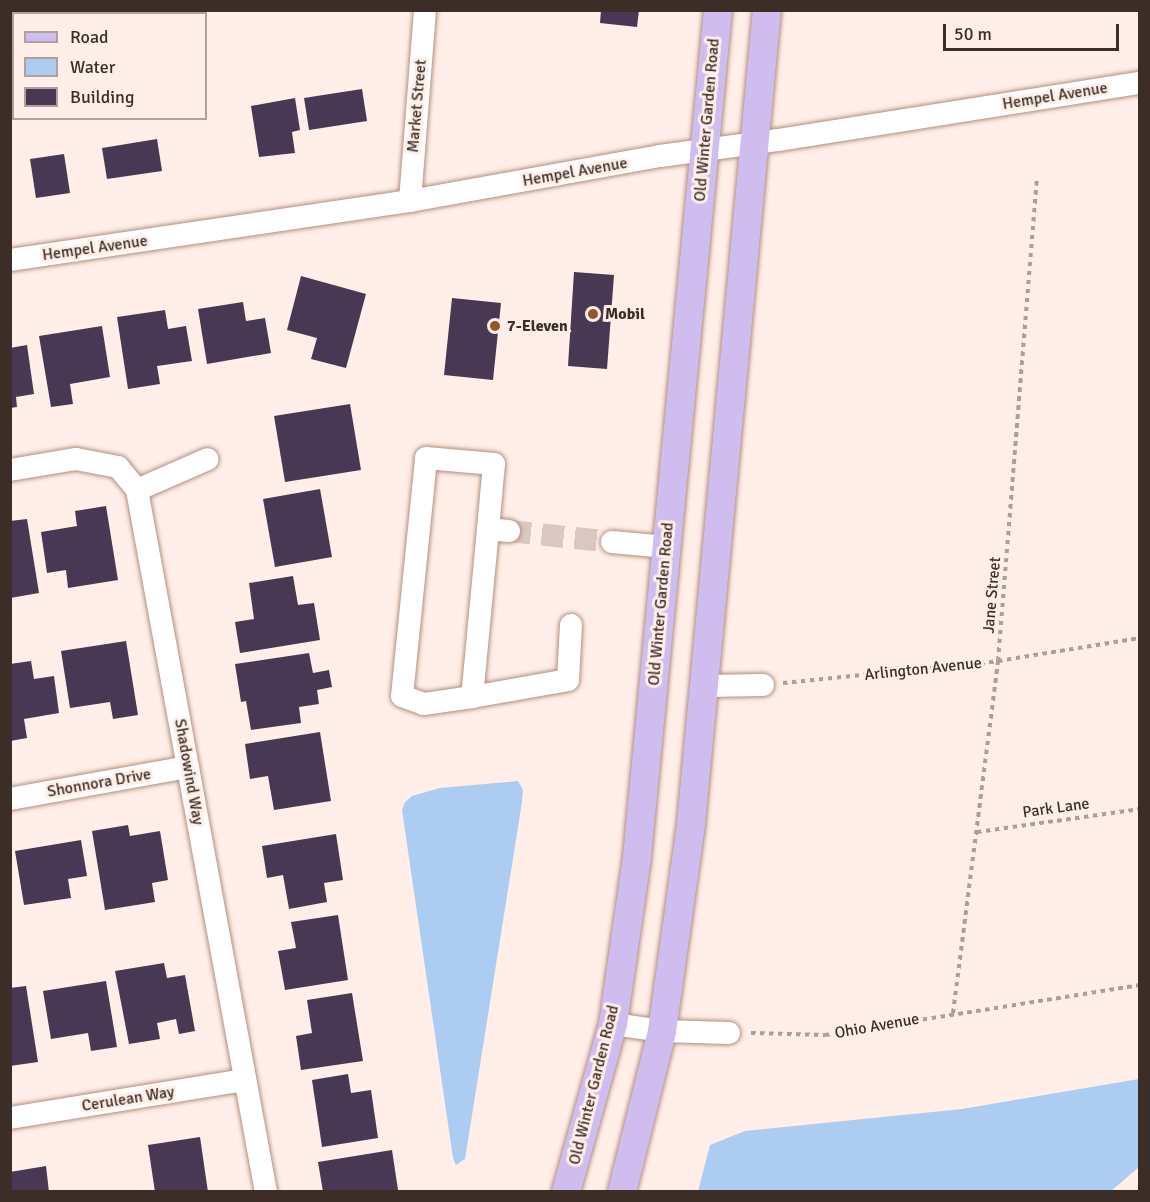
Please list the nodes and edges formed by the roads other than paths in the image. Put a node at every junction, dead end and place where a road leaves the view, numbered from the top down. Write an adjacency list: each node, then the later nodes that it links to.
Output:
1 (425, 10): 7 (street, Market Street)
2 (718, 10): 6 (main road, Old Winter Garden Road)
3 (767, 10): 5 (main road)
4 (1140, 83): 5 (street, Hempel Avenue)
5 (755, 143): 6 (street, Hempel Avenue); 16 (main road)
6 (705, 149): 7 (street, Hempel Avenue); 13 (main road, Old Winter Garden Road)
7 (410, 201): 8 (street, Hempel Avenue)
8 (10, 260)
9 (208, 459): 11 (street)
10 (10, 470): 11 (street, Shadowind Way)
11 (137, 490): 18 (street, Shadowind Way)
12 (612, 542): 13 (street)
13 (667, 547): 20 (main road, Old Winter Garden Road)
14 (571, 625): 17 (street)
15 (763, 685): 16 (street)
16 (705, 686): 21 (main road)
17 (472, 696): 17 (street)
18 (188, 767): 19 (street, Shonnora Drive); 23 (street, Shadowind Way)
19 (10, 799)
20 (613, 1024): 21 (street); 26 (main road, Old Winter Garden Road)
21 (662, 1031): 22 (street); 27 (main road)
22 (729, 1033)
23 (245, 1080): 24 (street, Cerulean Way); 25 (street, Shadowind Way)
24 (10, 1118)
25 (266, 1191)
26 (567, 1191)
27 (622, 1191)

